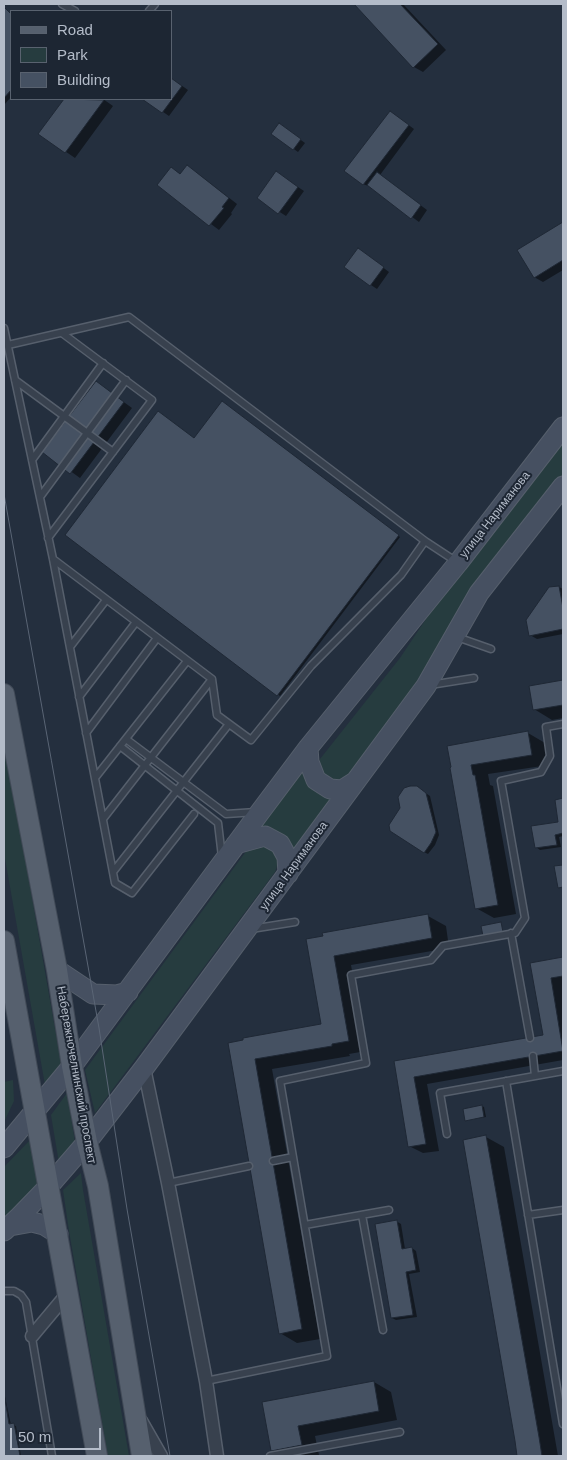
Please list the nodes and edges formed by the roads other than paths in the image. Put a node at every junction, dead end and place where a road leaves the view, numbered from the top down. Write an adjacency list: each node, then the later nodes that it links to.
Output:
1 (62, 4): 2 (lane)
2 (74, 10)
3 (4, 328): 5 (lane)
4 (62, 333): 5 (lane); 6 (lane); 17 (lane)
5 (8, 345): 7 (lane)
6 (103, 363): 8 (lane); 9 (lane)
7 (15, 379): 9 (lane); 13 (lane)
8 (126, 380): 11 (lane); 12 (lane)
9 (64, 416): 11 (lane); 13 (lane)
10 (563, 427): 19 (main road, улица Нариманова)
11 (87, 433): 12 (lane); 15 (lane)
12 (113, 452): 16 (lane)
13 (32, 460): 15 (lane)
14 (563, 486): 22 (main road, улица Нариманова)
15 (40, 497): 16 (lane)
16 (48, 538): 18 (lane)
17 (425, 541): 19 (lane); 32 (lane)
18 (53, 559): 20 (lane); 24 (lane)
19 (458, 563): 37 (main road, улица Нариманова)
20 (106, 600): 21 (lane); 24 (lane)
21 (136, 622): 23 (lane); 31 (lane)
22 (454, 636): 25 (lane); 29 (main road, улица Нариманова)
23 (157, 638): 26 (lane); 34 (lane)
24 (70, 647): 31 (lane)
25 (491, 649)
26 (187, 661): 28 (lane); 35 (lane)
27 (474, 678): 29 (lane)
28 (212, 680): 32 (lane); 38 (lane)
29 (426, 686): 41 (main road, улица Нариманова)
30 (4, 694): 55 (main road, Набережночелнинский проспект)
31 (79, 697): 34 (lane)
32 (230, 724): 42 (lane)
33 (563, 724): 53 (lane)
34 (86, 732): 40 (lane)
35 (126, 739): 36 (lane); 38 (lane)
36 (120, 746): 39 (lane); 40 (lane)
37 (308, 748): 41 (main road); 44 (main road, улица Нариманова)
38 (150, 758): 39 (lane); 42 (lane)
39 (145, 765): 43 (lane); 46 (lane)
40 (95, 778): 46 (lane)
41 (357, 780): 50 (main road, улица Нариманова)
42 (183, 783): 43 (lane); 44 (lane)
43 (177, 790): 48 (lane); 49 (lane)
44 (260, 812): 47 (main road, улица Нариманова)
45 (194, 814): 49 (lane)
46 (103, 819): 49 (lane)
47 (236, 844): 48 (main road, улица Нариманова); 50 (main road)
48 (223, 862): 56 (main road, улица Нариманова)
49 (113, 872)
50 (288, 874): 52 (main road, улица Нариманова)
51 (295, 922): 52 (lane)
52 (247, 929): 60 (main road, улица Нариманова)
53 (511, 933): 57 (lane); 68 (lane)
54 (4, 941): 64 (main road)
55 (57, 970): 56 (main road); 59 (main road, Набережночелнинский проспект)
56 (128, 992): 59 (main road, улица Нариманова)
57 (530, 1038)
58 (533, 1056): 62 (lane)
59 (72, 1066): 64 (main road, улица Нариманова); 66 (main road, Набережночелнинский проспект)
60 (144, 1068): 66 (main road, улица Нариманова); 71 (street)
61 (563, 1071): 62 (lane)
62 (535, 1076): 63 (lane)
63 (506, 1081): 65 (lane); 76 (lane)
64 (34, 1113): 67 (main road, улица Нариманова); 72 (main road)
65 (447, 1134)
66 (87, 1142): 72 (main road, улица Нариманова); 85 (main road, Набережночелнинский проспект)
67 (4, 1148)
68 (293, 1157): 69 (lane); 77 (lane)
69 (273, 1161)
70 (249, 1166): 71 (lane)
71 (168, 1182): 84 (street)
72 (48, 1187): 78 (main road, улица Нариманова); 79 (main road)
73 (389, 1210): 75 (lane)
74 (563, 1210): 76 (lane)
75 (362, 1215): 77 (lane); 82 (lane)
76 (528, 1215): 86 (lane)
77 (305, 1226): 84 (lane)
78 (7, 1228): 79 (main road)
79 (58, 1234): 81 (main road)
80 (4, 1291): 83 (lane)
81 (68, 1293): 83 (street); 88 (main road)
82 (384, 1330)
83 (32, 1336): 89 (lane)
84 (206, 1381): 92 (street)
85 (133, 1408): 90 (main road, Набережночелнинский проспект); 91 (street)
86 (563, 1424)
87 (400, 1432): 93 (lane)
88 (93, 1451)
89 (52, 1456)
90 (142, 1456)
91 (161, 1456)
92 (217, 1456)
93 (270, 1456)

